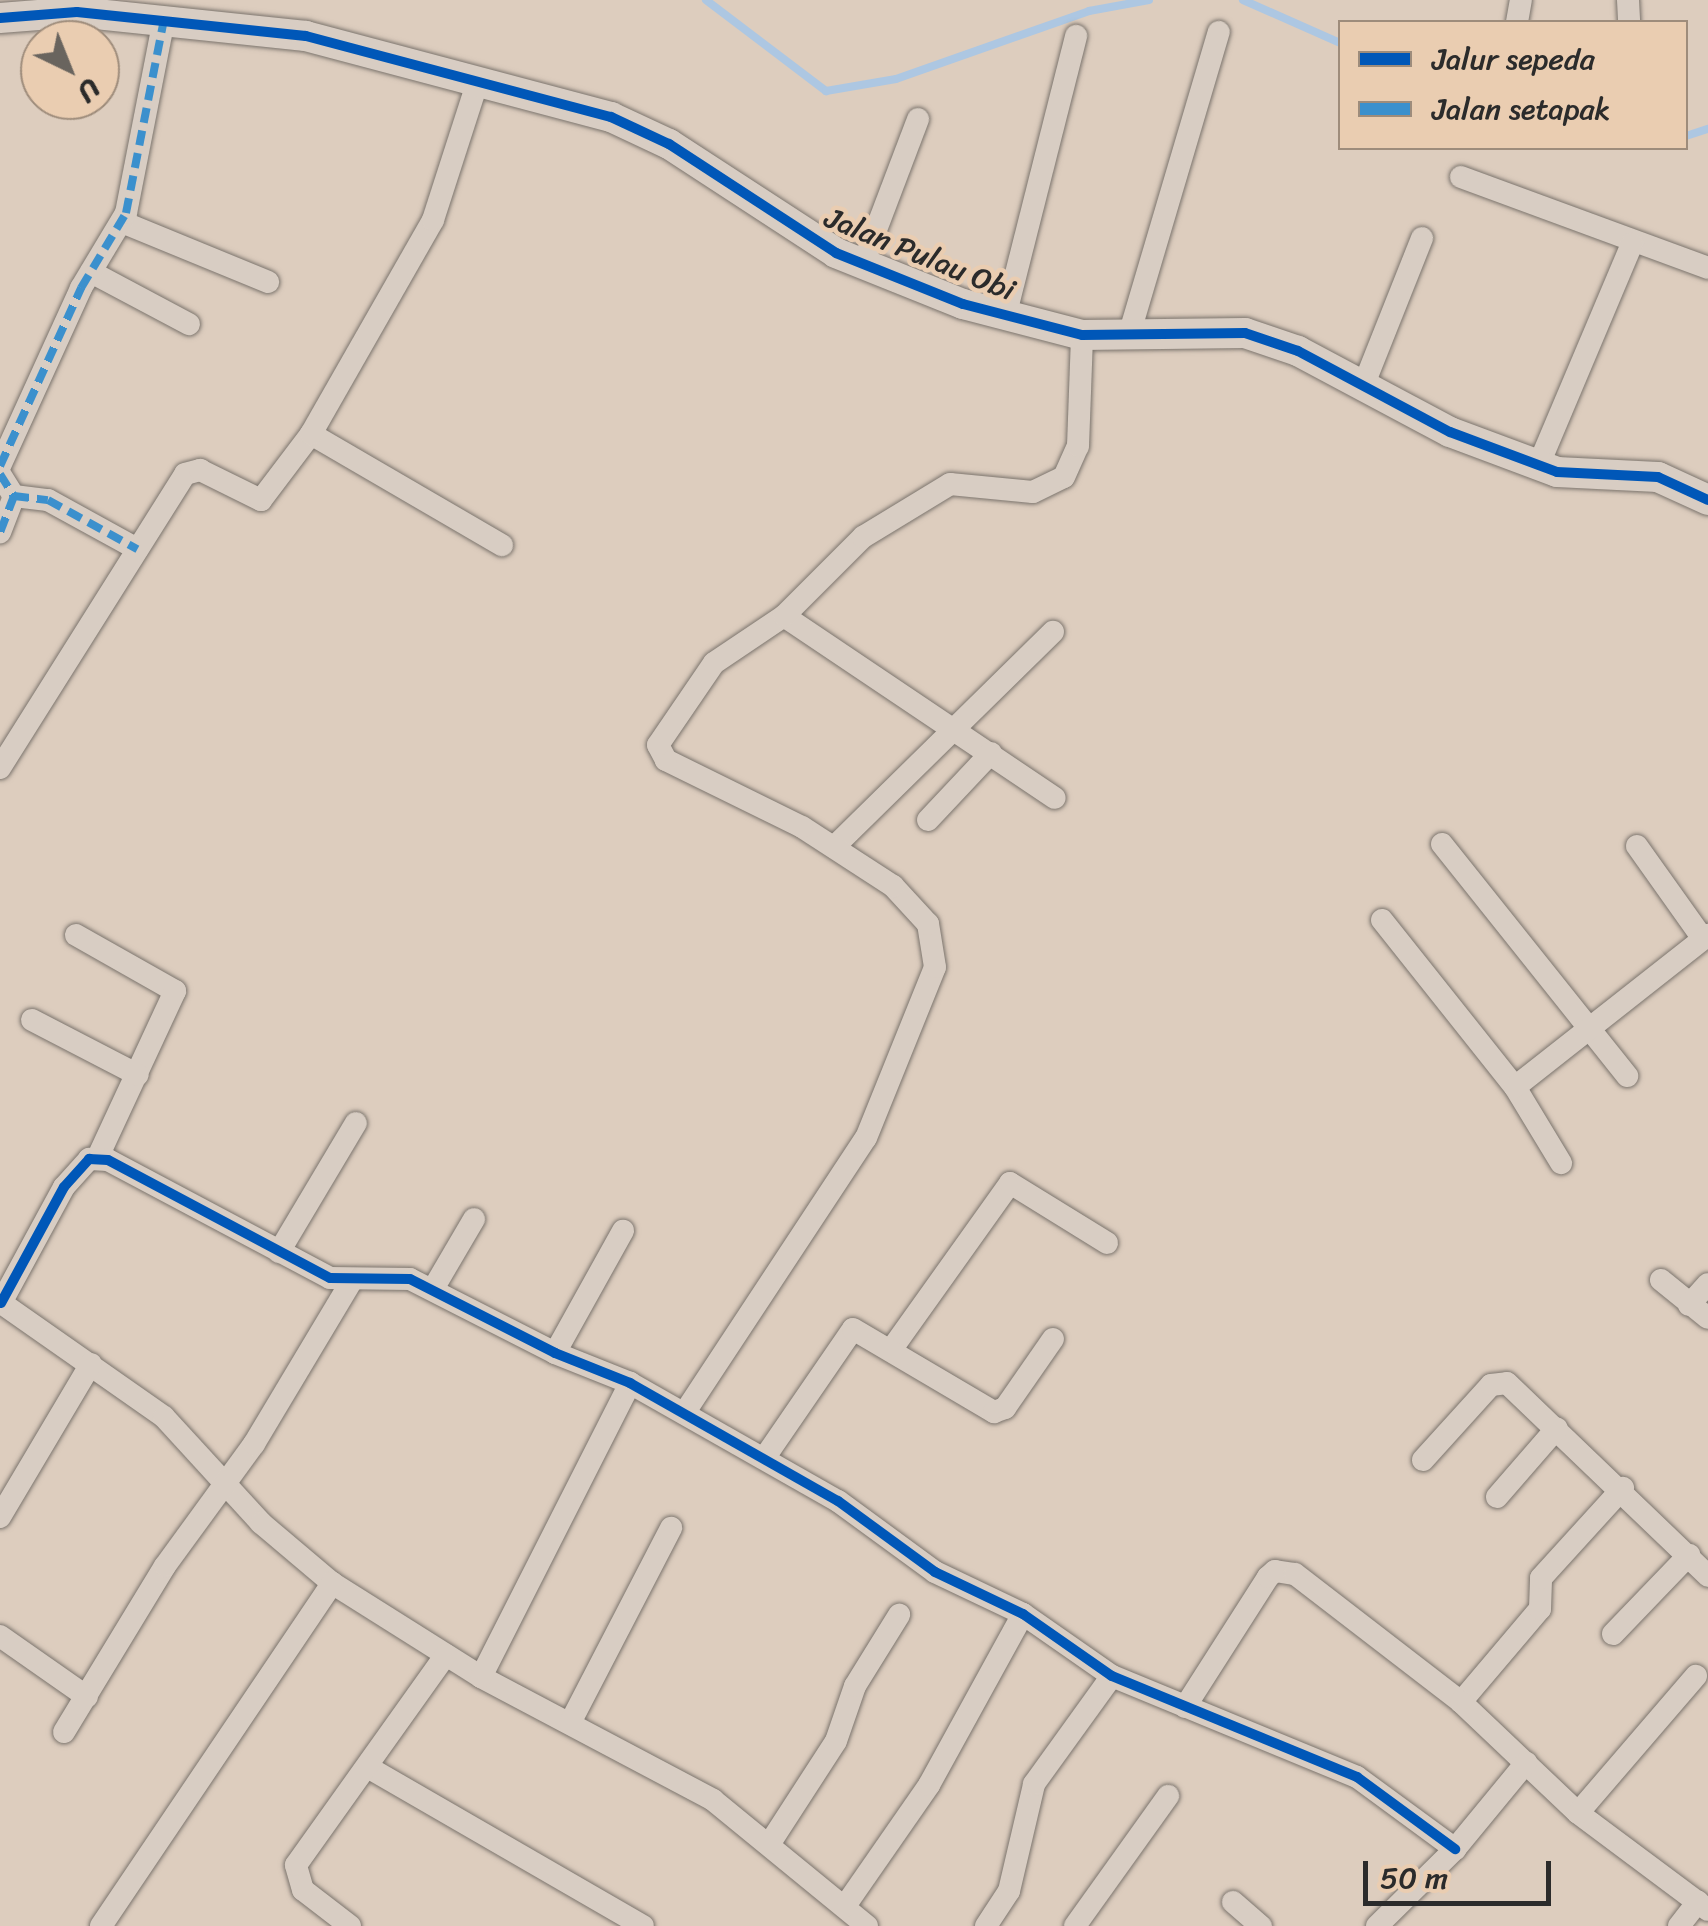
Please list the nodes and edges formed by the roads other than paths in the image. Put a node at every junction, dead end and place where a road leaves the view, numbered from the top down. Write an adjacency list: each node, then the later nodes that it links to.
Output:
1 (0, 18): 2 (street, Jalan Pulau Obi)
2 (164, 19): 5 (street, Jalan Pulau Obi); 8 (street)
3 (1219, 32): 18 (street)
4 (1076, 36): 15 (street)
5 (476, 84): 11 (street, Jalan Pulau Obi); 20 (street)
6 (918, 119): 11 (street)
7 (1461, 177): 10 (street)
8 (122, 222): 13 (street); 14 (street)
9 (1422, 238): 19 (street)
10 (1632, 244): 12 (street); 21 (street)
11 (863, 264): 15 (street, Jalan Pulau Obi)
12 (1708, 268)
13 (91, 272): 16 (street); 22 (street)
14 (268, 282)
15 (1005, 317): 17 (street, Jalan Pulau Obi)
16 (189, 324)
17 (1082, 334): 18 (street, Jalan Pulau Obi); 29 (street)
18 (1129, 335): 19 (street, Jalan Pulau Obi)
19 (1364, 384): 21 (street, Jalan Pulau Obi)
20 (311, 434): 27 (street); 28 (street)
21 (1539, 464): 25 (street, Jalan Pulau Obi)
22 (0, 466)
23 (0, 474): 24 (street)
24 (14, 496): 26 (street); 28 (street)
25 (1708, 500)
26 (0, 532)
27 (502, 545)
28 (137, 549): 33 (street)
29 (784, 616): 31 (street); 38 (street)
30 (1053, 632): 31 (street)
31 (958, 730): 32 (street); 38 (street)
32 (991, 753): 34 (street); 35 (street)
33 (0, 768)
34 (1054, 798)
35 (928, 820)
36 (1442, 844): 43 (street)
37 (1637, 846): 41 (street)
38 (834, 847): 65 (street)
39 (1382, 920): 46 (street)
40 (76, 935): 44 (street)
41 (1706, 937): 43 (street)
42 (32, 1020): 44 (street)
43 (1590, 1030): 45 (street); 46 (street)
44 (138, 1075): 48 (street)
45 (1627, 1076)
46 (1515, 1087): 49 (street)
47 (356, 1123): 53 (street)
48 (98, 1158): 53 (street); 58 (street)
49 (1561, 1163)
50 (474, 1219): 57 (street)
51 (623, 1231): 62 (street)
52 (1107, 1242): 61 (street)
53 (280, 1252): 54 (street)
54 (352, 1280): 57 (street); 69 (street)
55 (1661, 1280): 59 (street)
56 (1708, 1284): 59 (street)
57 (433, 1288): 62 (street)
58 (1, 1303): 63 (street)
59 (1698, 1311)
60 (1053, 1339): 61 (street)
61 (890, 1350): 67 (street)
62 (555, 1353): 64 (street)
63 (91, 1364): 69 (street); 72 (street)
64 (630, 1383): 65 (street); 84 (street)
65 (685, 1412): 67 (street)
66 (1557, 1428): 68 (street); 70 (street); 71 (street)
67 (766, 1457): 77 (street)
68 (1423, 1460)
69 (225, 1481): 76 (street); 85 (street)
70 (1623, 1488): 74 (street); 86 (street)
71 (1497, 1497)
72 (0, 1517)
73 (671, 1528): 88 (street)
74 (1688, 1555): 75 (street); 79 (street)
75 (1708, 1576)
76 (332, 1584): 81 (street); 100 (street)
77 (1024, 1614): 82 (street); 97 (street)
78 (899, 1615): 94 (street)
79 (1612, 1634)
80 (0, 1636): 85 (street)
81 (446, 1656): 84 (street); 91 (street)
82 (1112, 1676): 87 (street); 103 (street)
83 (1696, 1676): 93 (street)
84 (482, 1677): 88 (street)
85 (87, 1697): 89 (street)
86 (1461, 1702): 87 (street); 90 (street)
87 (1185, 1707): 95 (street)
88 (570, 1722): 94 (street)
89 (64, 1732)
90 (1526, 1763): 93 (street); 95 (street)
91 (371, 1769): 99 (street); 101 (street)
92 (1168, 1796): 104 (street)
93 (1578, 1814): 98 (street)
94 (770, 1842): 97 (street)
95 (1455, 1849): 106 (street)
96 (1233, 1902): 105 (street)
97 (844, 1906): 102 (street)
98 (1705, 1908): 107 (street)
99 (343, 1924)
100 (101, 1926)
101 (642, 1926)
102 (868, 1926)
103 (986, 1926)
104 (1075, 1926)
105 (1262, 1926)
106 (1377, 1926)
107 (1679, 1926)

